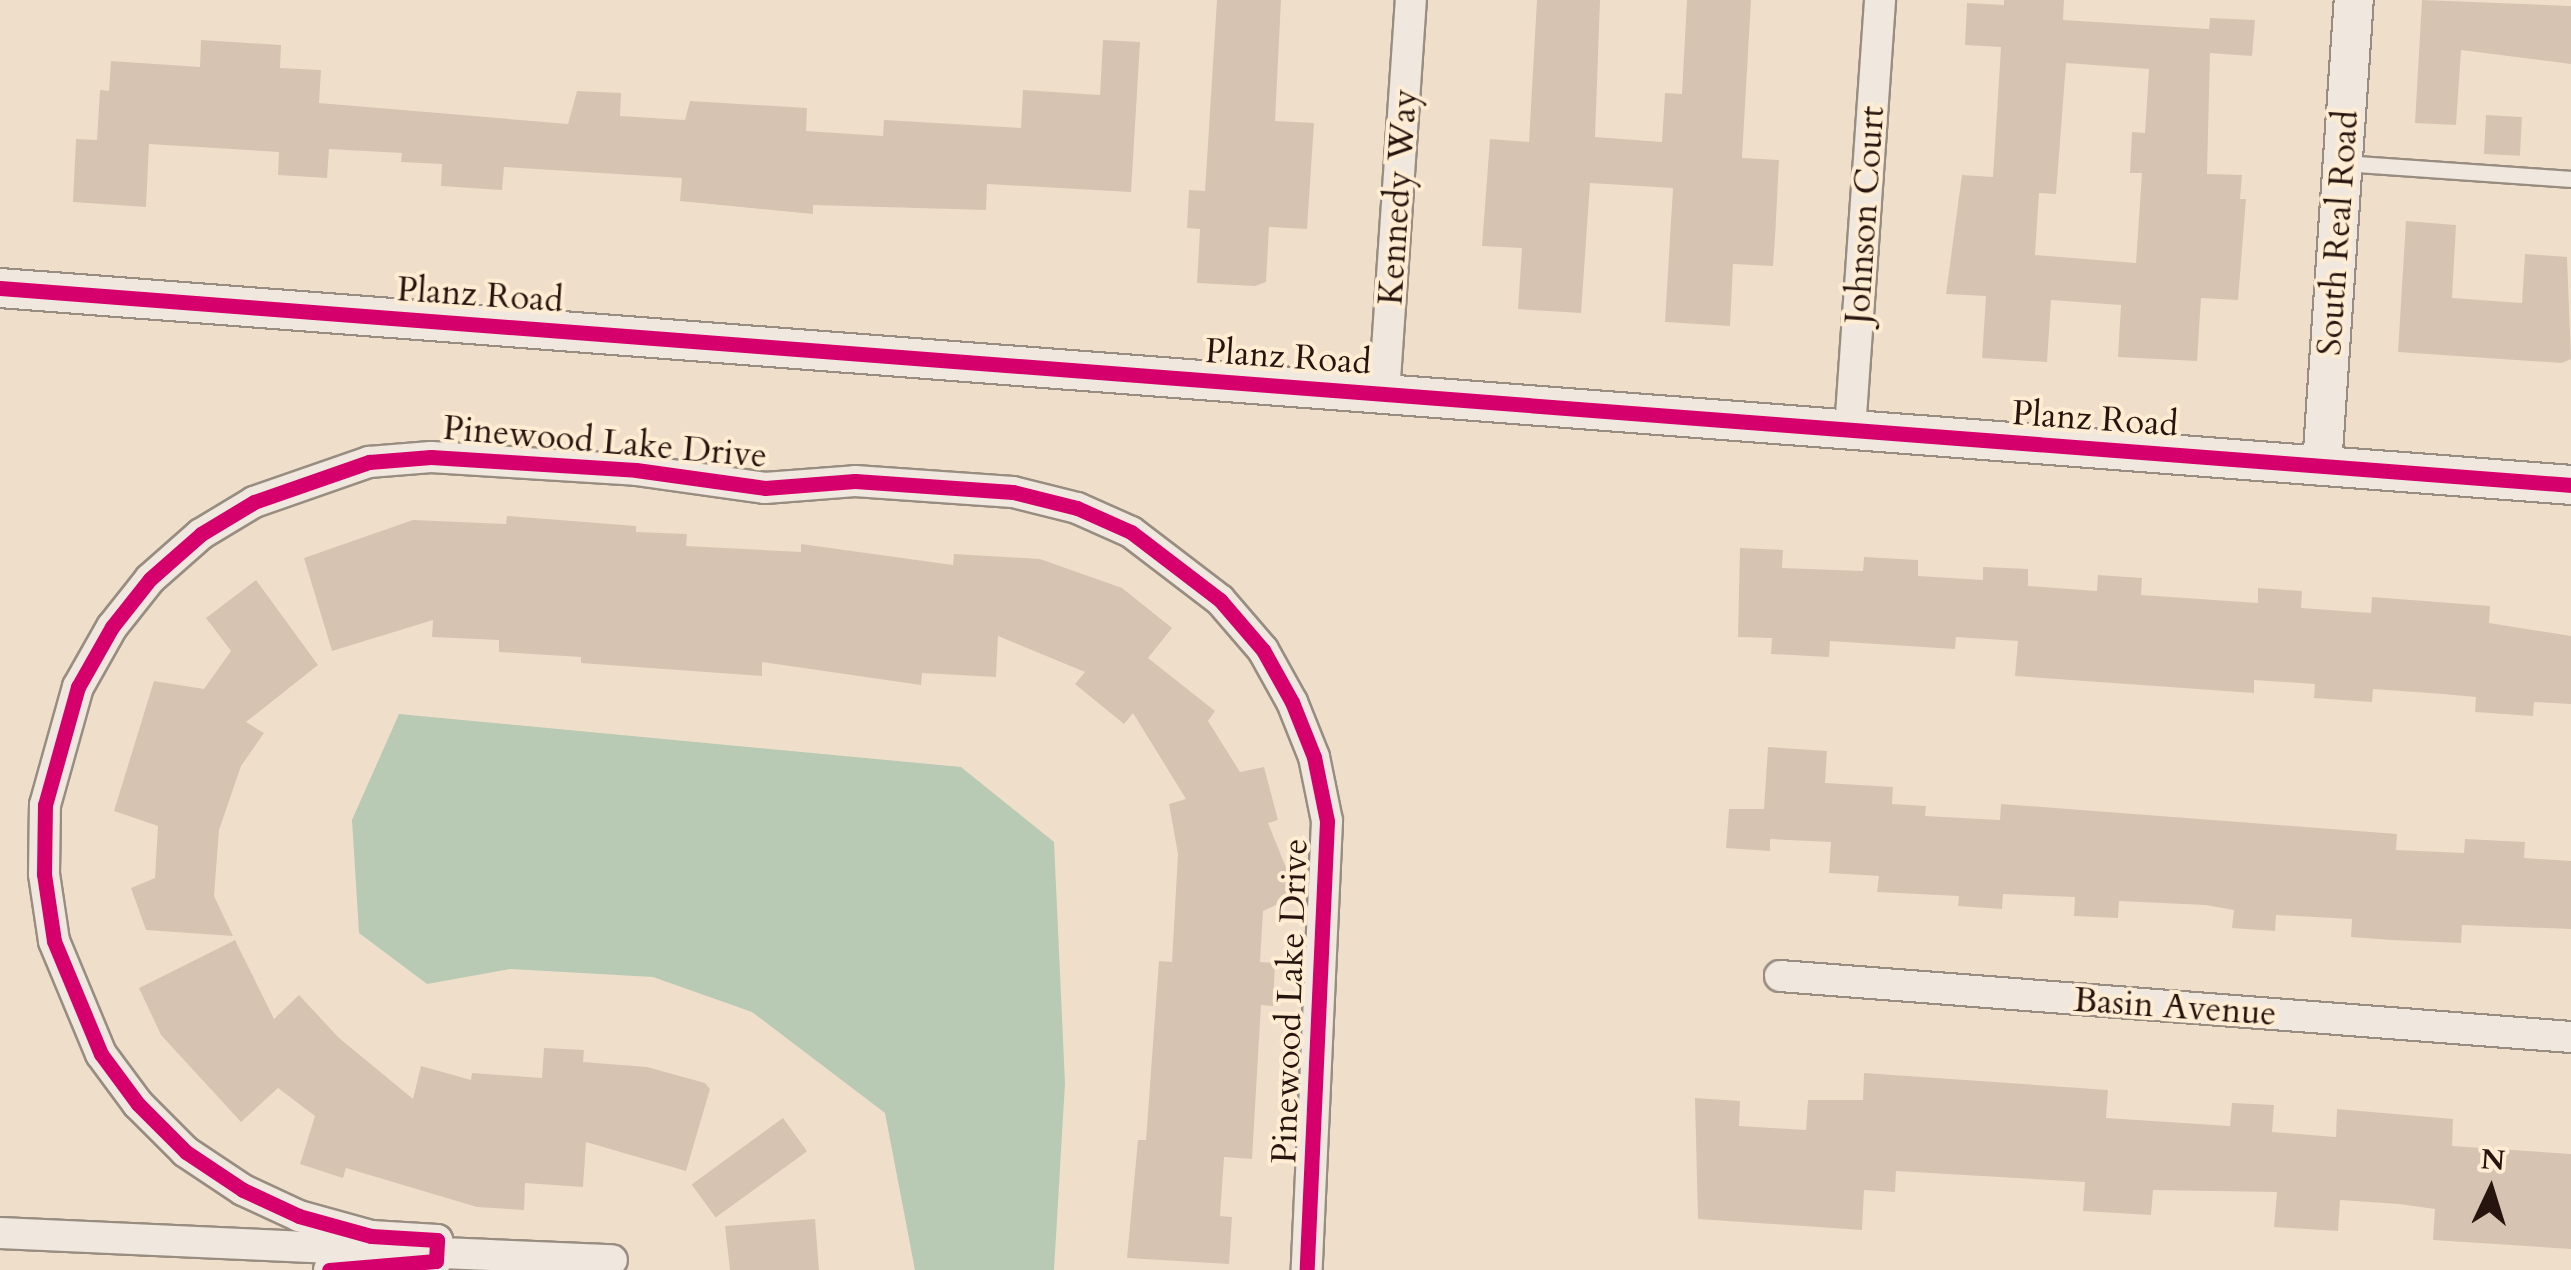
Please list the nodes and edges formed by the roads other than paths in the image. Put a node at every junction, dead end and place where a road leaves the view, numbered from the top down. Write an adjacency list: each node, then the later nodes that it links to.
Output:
1 (1412, 0): 7 (street, Kennedy Way)
2 (1880, 0): 8 (street, Johnson Court)
3 (2354, 0): 4 (street, South Real Road)
4 (2343, 163): 5 (lane); 9 (street, South Real Road)
5 (2571, 179)
6 (0, 288): 7 (street, Planz Road)
7 (1384, 394): 8 (street, Planz Road)
8 (1850, 430): 9 (street, Planz Road)
9 (2322, 466): 10 (street, Planz Road)
10 (2571, 485)
11 (1780, 976): 12 (street, Basin Avenue)
12 (2571, 1037)
13 (0, 1233): 14 (street, Pinewood Lake Drive)
14 (436, 1253): 15 (street, Pinewood Lake Drive); 16 (street, Pinewood Lake Drive); 17 (street, Pinewood Lake Drive)
15 (612, 1260)
16 (330, 1270)
17 (1308, 1270)

